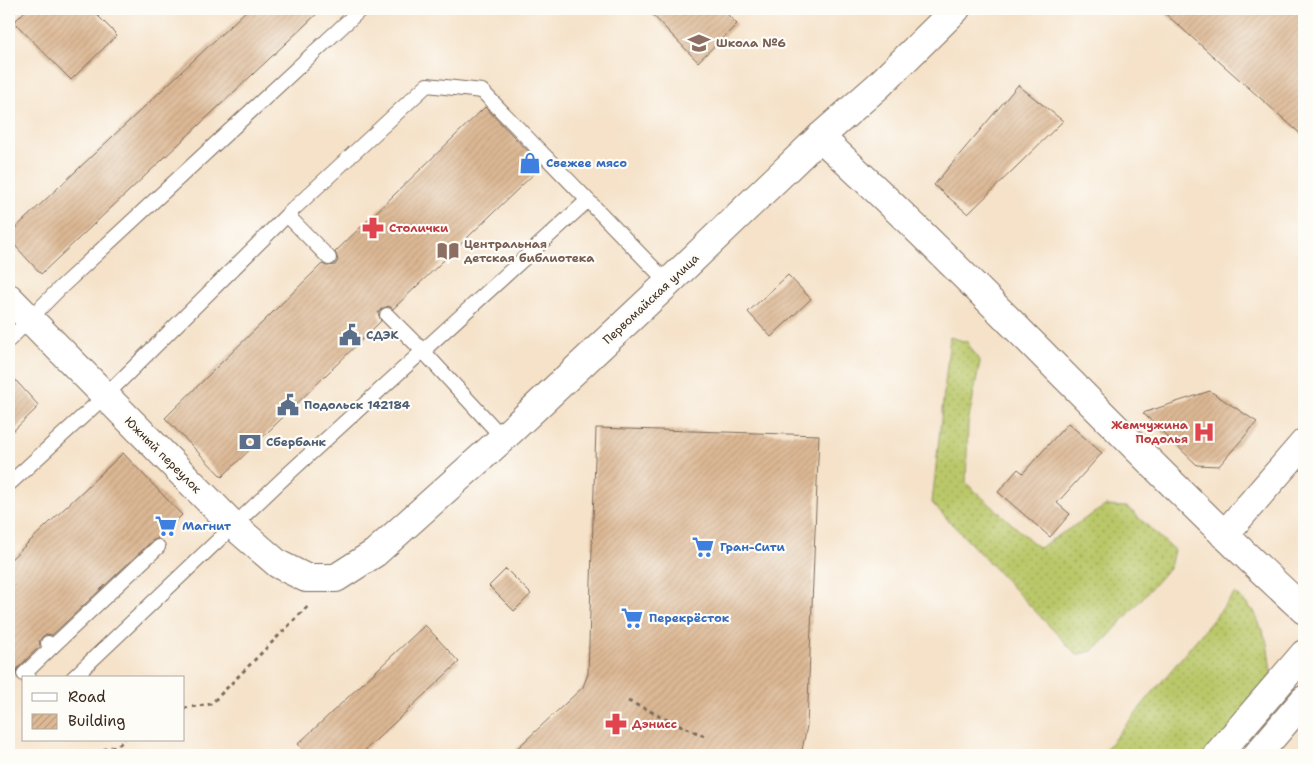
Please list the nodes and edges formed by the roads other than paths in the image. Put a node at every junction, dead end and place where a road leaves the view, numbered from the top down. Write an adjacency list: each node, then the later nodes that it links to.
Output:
1 (361, 9): 10 (lane)
2 (956, 9): 3 (street, Первомайская улица)
3 (820, 137): 7 (street, Первомайская улица); 18 (street)
4 (587, 201): 5 (lane); 7 (lane); 12 (lane)
5 (287, 215): 6 (lane); 13 (lane)
6 (329, 258)
7 (668, 283): 14 (street, Первомайская улица)
8 (9, 298): 10 (street, Южный переулок)
9 (387, 315): 12 (lane)
10 (30, 319): 11 (lane); 13 (street, Южный переулок)
11 (9, 340)
12 (422, 351): 14 (lane); 17 (lane)
13 (106, 396): 16 (lane); 17 (street, Южный переулок)
14 (503, 438): 20 (street, Первомайская улица)
15 (1304, 443): 18 (street)
16 (9, 484)
17 (234, 526): 20 (street, Южный переулок); 24 (lane)
18 (1224, 536): 21 (street)
19 (158, 547): 23 (lane)
20 (336, 578)
21 (1304, 610)
22 (1304, 654): 26 (street)
23 (26, 676)
24 (75, 676)
25 (1304, 700): 27 (street)
26 (1217, 755)
27 (1257, 755)

